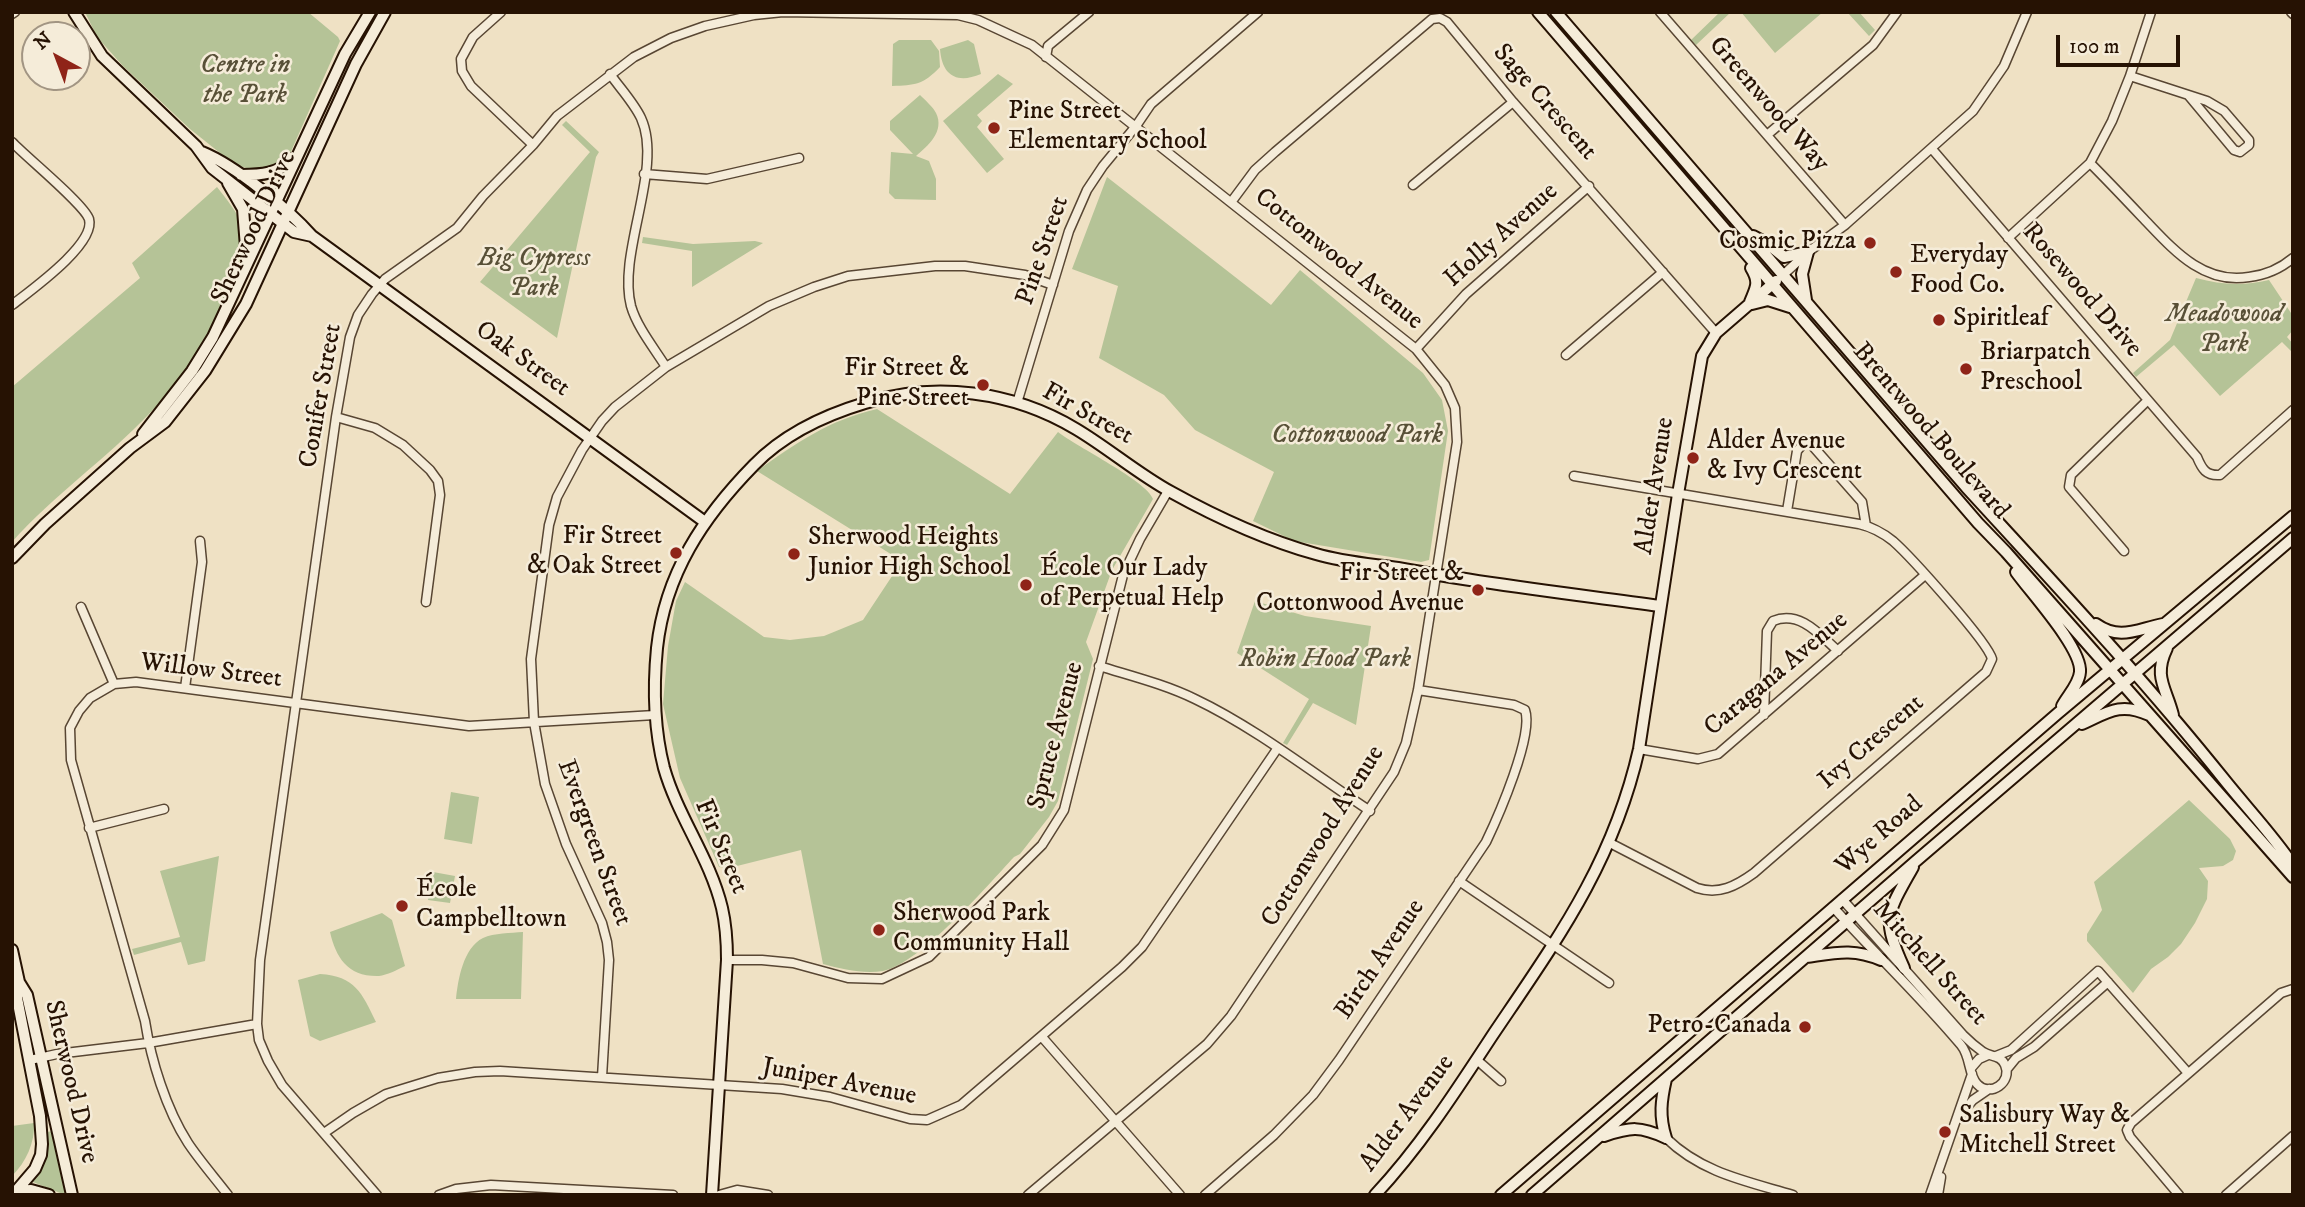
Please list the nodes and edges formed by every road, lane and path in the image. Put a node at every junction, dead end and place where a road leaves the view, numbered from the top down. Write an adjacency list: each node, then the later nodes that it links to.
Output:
1 (74, 12): 23 (main road, Oak Street)
2 (370, 12): 24 (main road, Sherwood Drive)
3 (385, 12): 34 (main road, Sherwood Drive)
4 (501, 12): 20 (street)
5 (1089, 12): 13 (street)
6 (1258, 12): 18 (street, Pine Street)
7 (1538, 12): 40 (main road, Brentwood Boulevard)
8 (1556, 12): 37 (main road, Brentwood Boulevard)
9 (1660, 12): 19 (street, Greenwood Way)
10 (1898, 12): 19 (street)
11 (2026, 12): 22 (street, Alder Avenue)
12 (2151, 12): 15 (street)
13 (1046, 57): 14 (street, Conifer Street); 18 (street, Conifer Street)
14 (610, 74): 20 (street, Conifer Street); 27 (street)
15 (2130, 76): 16 (street); 26 (street)
16 (2189, 96): 16 (street)
17 (1513, 102): 30 (street); 31 (street, Sage Crescent); 32 (street, Sage Crescent)
18 (1136, 126): 32 (street, Cottonwood Avenue); 47 (street, Pine Street)
19 (1767, 135): 36 (street, Greenwood Way)
20 (533, 145): 46 (street, Conifer Street)
21 (14, 149): 51 (street)
22 (1932, 149): 36 (street, Alder Avenue); 39 (street, Rosewood Drive)
23 (202, 152): 28 (main road, Oak Street); 29 (main road, Oak Street)
24 (299, 152): 28 (main road); 33 (main road, Sherwood Drive)
25 (799, 159): 27 (street)
26 (2090, 163): 39 (street); 42 (street)
27 (644, 174): 56 (street)
28 (241, 175): 33 (main road, Oak Street)
29 (227, 180): 33 (main road, Oak Street); 43 (main road)
30 (1413, 185)
31 (1589, 186): 44 (street, Sage Crescent); 54 (street, Holly Avenue)
32 (1232, 201): 54 (street, Cottonwood Avenue)
33 (273, 207): 34 (main road, Oak Street); 35 (main road, Oak Street); 43 (main road, Sherwood Drive)
34 (289, 212): 35 (main road, Sherwood Drive); 38 (main road, Oak Street)
35 (284, 223): 38 (main road, Oak Street); 62 (main road, Sherwood Drive)
36 (1845, 225): 41 (street, Alder Avenue)
37 (1747, 233): 41 (main road); 45 (main road, Brentwood Boulevard)
38 (312, 236): 46 (main road, Oak Street)
39 (2008, 238): 57 (street, Rosewood Drive)
40 (1737, 245): 48 (main road, Brentwood Boulevard); 50 (main road)
41 (1808, 252): 45 (street, Alder Avenue); 49 (main road)
42 (2293, 258)
43 (247, 266): 62 (main road, Sherwood Drive)
44 (1663, 272): 53 (street, Sage Crescent); 55 (street)
45 (1783, 275): 48 (main road, Alder Avenue); 49 (main road, Brentwood Boulevard)
46 (380, 285): 60 (street, Conifer Street); 61 (main road, Oak Street)
47 (1053, 285): 56 (street, Evergreen Street); 58 (street, Pine Street)
48 (1772, 285): 50 (main road, Alder Avenue); 52 (main road, Brentwood Boulevard)
49 (1806, 300): 80 (main road, Brentwood Boulevard)
50 (1749, 304): 52 (main road); 53 (main road, Alder Avenue)
51 (12, 305)
52 (1792, 308): 69 (main road, Brentwood Boulevard)
53 (1716, 333): 65 (main road, Alder Avenue)
54 (1416, 349): 75 (street, Cottonwood Avenue)
55 (1566, 355)
56 (666, 366): 61 (street, Evergreen Street)
57 (2148, 400): 59 (street, Rosewood Drive); 73 (street)
58 (1017, 403): 64 (main road, Fir Street); 68 (main road, Fir Street)
59 (2293, 410)
60 (336, 417): 77 (street); 91 (street, Conifer Street)
61 (591, 438): 68 (main road, Oak Street); 97 (street, Evergreen Street)
62 (136, 443): 74 (main road, Sherwood Drive)
63 (1574, 476): 65 (street, Ivy Crescent)
64 (1168, 491): 75 (main road, Fir Street); 85 (street, Spruce Avenue)
65 (1678, 494): 66 (street, Ivy Crescent); 78 (main road, Alder Avenue)
66 (1787, 512): 70 (street, Ivy Crescent); 70 (street)
67 (2293, 516): 81 (main road, Wye Road)
68 (705, 522): 93 (main road, Fir Street)
69 (1978, 523): 86 (main road, Brentwood Boulevard); 92 (main road)
70 (1866, 526): 76 (street, Ivy Crescent)
71 (2293, 538): 82 (main road, Wye Road)
72 (201, 541): 89 (street)
73 (2124, 551)
74 (12, 558)
75 (1435, 575): 78 (main road, Fir Street); 90 (street, Cottonwood Avenue)
76 (1925, 575): 83 (street, Caragana Avenue); 105 (street, Ivy Crescent)
77 (426, 602)
78 (1660, 606): 100 (main road, Alder Avenue)
79 (81, 607): 88 (street)
80 (2082, 613): 81 (main road); 84 (main road, Brentwood Boulevard)
81 (2166, 623): 84 (main road, Wye Road)
82 (2178, 636): 87 (main road, Wye Road); 96 (main road)
83 (1838, 650): 94 (street, Caragana Avenue); 94 (street)
84 (2122, 660): 86 (main road, Wye Road); 87 (main road, Brentwood Boulevard)
85 (1099, 666): 99 (street); 115 (street, Spruce Avenue)
86 (2109, 670): 87 (main road, Brentwood Boulevard); 92 (main road, Wye Road)
87 (2128, 680): 95 (main road, Brentwood Boulevard); 96 (main road, Brentwood Boulevard); 98 (main road, Wye Road); 101 (main road)
88 (114, 684): 89 (street, Willow Street); 104 (street, Willow Street)
89 (185, 688): 91 (street, Willow Street)
90 (1418, 690): 103 (street, Cottonwood Avenue); 109 (street, Birch Avenue)
91 (297, 704): 97 (street, Willow Street); 122 (street, Conifer Street)
92 (2057, 714): 110 (main road, Wye Road)
93 (655, 715): 97 (street, Willow Street); 115 (main road, Fir Street)
94 (1764, 715): 100 (street, Caragana Avenue)
95 (2151, 716): 98 (main road); 108 (main road, Brentwood Boulevard)
96 (2173, 718): 101 (main road, Brentwood Boulevard)
97 (534, 722): 132 (street, Evergreen Street)
98 (2070, 729): 106 (main road, Wye Road)
99 (1278, 749): 103 (street); 123 (street, Juniper Avenue)
100 (1639, 749): 105 (main road, Alder Avenue)
101 (2204, 754): 107 (main road, Brentwood Boulevard)
102 (164, 809): 104 (street)
103 (1370, 811): 138 (street, Cottonwood Avenue)
104 (89, 828): 124 (street, Willow Street)
105 (1610, 843): 112 (main road, Alder Avenue)
106 (1916, 861): 111 (main road, Wye Road); 117 (main road)
107 (2293, 865)
108 (2293, 877)
109 (1460, 881): 112 (street); 156 (street, Birch Avenue)
110 (1837, 903): 111 (street, Mitchell Street); 158 (main road, Wye Road)
111 (1851, 918): 114 (main road, Wye Road); 116 (street, Mitchell Street); 117 (street, Mitchell Street)
112 (1553, 945): 120 (street); 128 (main road, Alder Avenue)
113 (12, 950): 118 (main road, Sherwood Drive)
114 (1806, 957): 116 (main road); 133 (main road, Wye Road)
115 (727, 960): 135 (main road, Fir Street)
116 (1881, 960): 130 (street, Mitchell Street)
117 (1904, 968): 125 (street, Mitchell Street)
118 (19, 982): 126 (main road, Sherwood Drive); 127 (main road, Sherwood Drive)
119 (2108, 982): 125 (street); 129 (street); 131 (street)
120 (1609, 983)
121 (2293, 989): 131 (street)
122 (257, 1024): 124 (street); 139 (street, Conifer Street)
123 (1042, 1037): 135 (street, Juniper Avenue); 138 (street)
124 (148, 1043): 126 (street); 147 (street, Willow Street)
125 (1992, 1055): 129 (street); 130 (street)
126 (42, 1058): 127 (street); 146 (main road, Sherwood Drive)
127 (30, 1060): 144 (main road, Sherwood Drive)
128 (1476, 1060): 134 (street, Alder Avenue); 157 (main road, Alder Avenue)
129 (2007, 1069): 136 (street)
130 (1972, 1071): 136 (street); 137 (street)
131 (2188, 1073): 163 (street)
132 (602, 1077): 135 (street, Juniper Avenue); 139 (street, Juniper Avenue)
133 (1666, 1078): 141 (main road, Wye Road); 142 (main road)
134 (1501, 1081)
135 (719, 1084): 151 (main road, Fir Street)
136 (1989, 1089): 137 (street)
137 (1958, 1117): 143 (street)
138 (1116, 1121): 154 (street, Cottonwood Avenue); 155 (street)
139 (324, 1133): 148 (street, Conifer Street)
140 (2293, 1136): 164 (street)
141 (1598, 1138): 142 (main road); 159 (main road, Wye Road)
142 (1666, 1138): 160 (street)
143 (1941, 1168): 161 (street); 162 (street)
144 (15, 1191): 145 (main road)
145 (49, 1195)
146 (72, 1195)
147 (228, 1195)
148 (377, 1195)
149 (439, 1195): 150 (street)
150 (673, 1195)
151 (712, 1195)
152 (719, 1195): 153 (street)
153 (768, 1195)
154 (1028, 1195)
155 (1180, 1195)
156 (1205, 1195)
157 (1376, 1195)
158 (1502, 1195)
159 (1532, 1195)
160 (1793, 1195)
161 (1930, 1195)
162 (1938, 1195)
163 (2179, 1195)
164 (2225, 1195)

